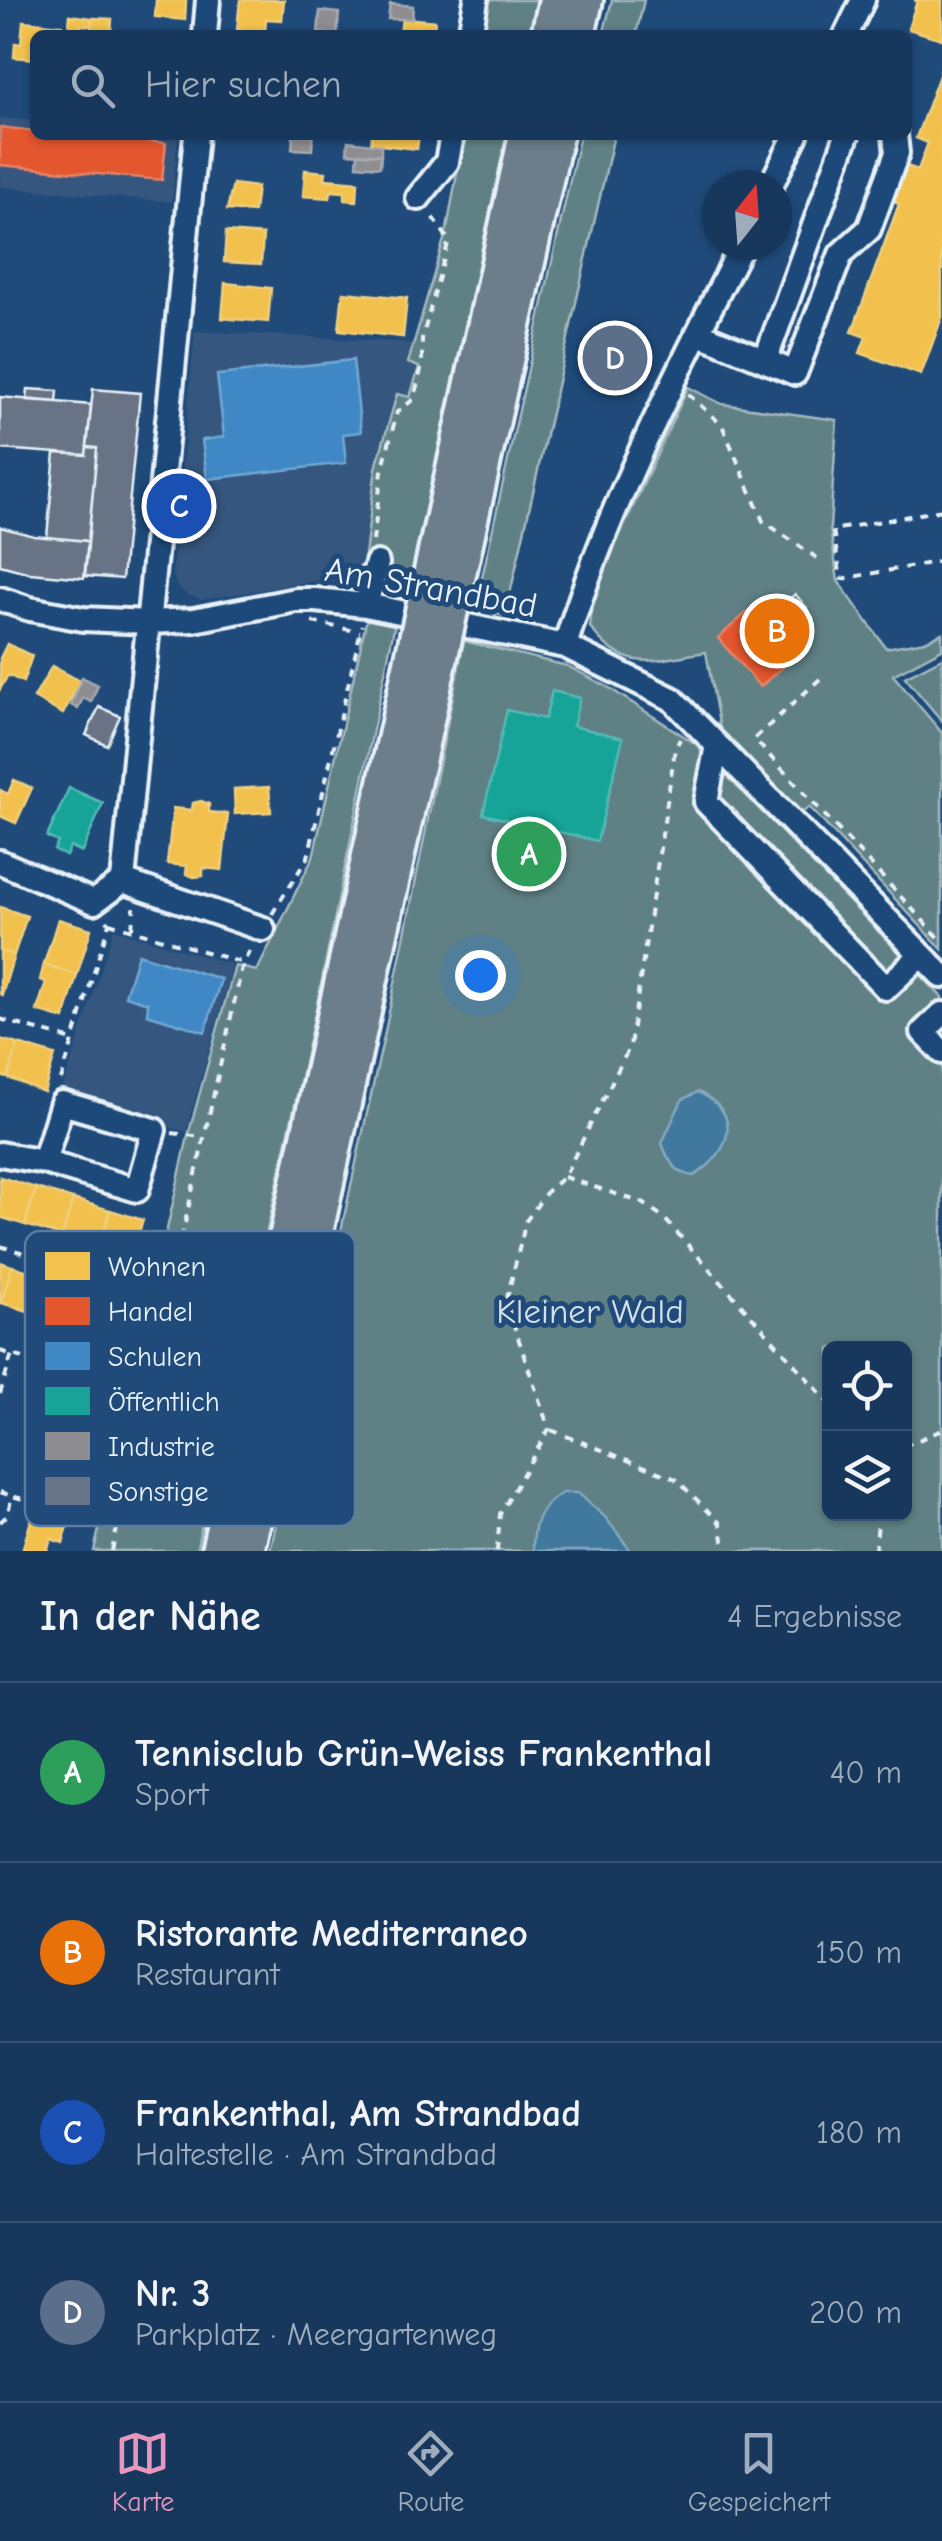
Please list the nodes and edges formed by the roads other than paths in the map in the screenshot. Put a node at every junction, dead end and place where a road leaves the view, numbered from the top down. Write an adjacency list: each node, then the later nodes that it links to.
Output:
1 (208, 0): 6 (street)
2 (476, 0): 7 (street)
3 (556, 0): 8 (highway)
4 (586, 0): 9 (highway)
5 (863, 0): 10 (street)
6 (205, 30)
7 (471, 30)
8 (549, 30)
9 (579, 30)
10 (848, 30)
11 (196, 140): 27 (street)
12 (451, 140): 19 (street)
13 (525, 140): 24 (highway)
14 (555, 140): 24 (highway)
15 (794, 140): 18 (street)
16 (845, 140): 22 (street)
17 (896, 140): 22 (street)
18 (778, 170)
19 (418, 198)
20 (734, 260): 21 (street)
21 (698, 333): 22 (street); 29 (street)
22 (766, 361)
23 (377, 564): 26 (street)
24 (439, 598): 28 (highway, bridge)
25 (0, 599): 27 (street, Am Strandbad)
26 (366, 605): 27 (street, Am Strandbad); 29 (street, Am Strandbad)
27 (149, 622): 32 (street)
28 (431, 639): 40 (highway); 41 (highway)
29 (565, 646): 30 (street, Am Strandbad)
30 (717, 745): 34 (street, Am Strandbad); 34 (street)
31 (0, 862): 32 (street)
32 (123, 881): 33 (street)
33 (263, 929)
34 (921, 955): 35 (street, Am Strandbad)
35 (942, 976)
36 (942, 1014): 37 (street)
37 (942, 1052)
38 (0, 1154): 39 (street)
39 (44, 1162): 39 (street)
40 (293, 1231)
41 (312, 1231)
42 (224, 1526): 44 (highway)
43 (252, 1526): 45 (highway)
44 (218, 1551)
45 (247, 1551)

